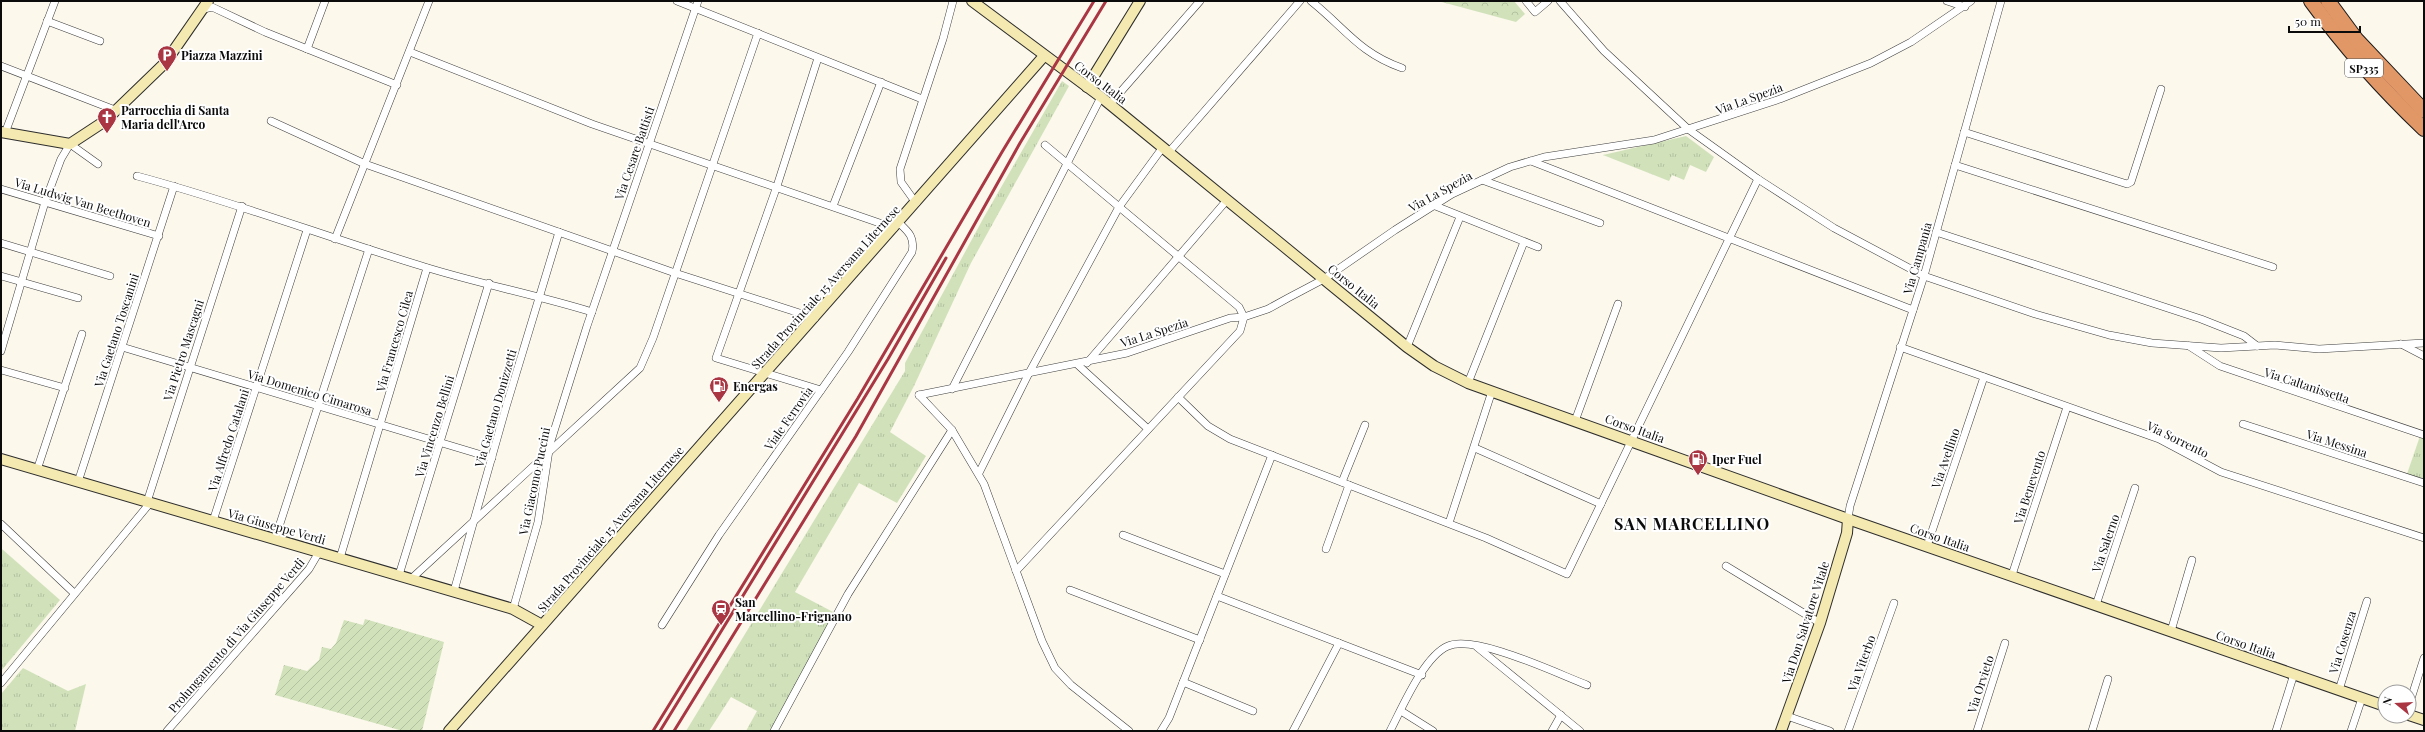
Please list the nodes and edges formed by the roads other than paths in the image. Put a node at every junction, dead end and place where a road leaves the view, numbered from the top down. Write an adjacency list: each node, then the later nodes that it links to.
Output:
1 (55, 1): 23 (street)
2 (325, 1): 26 (street)
3 (429, 1): 27 (street)
4 (677, 1): 22 (street)
5 (698, 1): 22 (street, Via Cesare Battisti)
6 (952, 1): 38 (street)
7 (972, 1): 28 (street, Corso Italia)
8 (1140, 1): 35 (street)
9 (1200, 1): 39 (street)
10 (1300, 1): 50 (street)
11 (1311, 1): 31 (street)
12 (1526, 1): 13 (street)
13 (1548, 1)
14 (1560, 1): 43 (street)
15 (1947, 1): 21 (street)
16 (1971, 1): 21 (street, Via La Spezia)
17 (2001, 1): 46 (street, Via Campania)
18 (2311, 1): 44 (highway, SP335)
19 (2328, 1): 41 (highway, SP335)
20 (206, 5): 26 (street); 40 (street)
21 (1965, 7): 43 (street, Via La Spezia)
22 (696, 8): 24 (street); 47 (street, Via Cesare Battisti)
23 (47, 21): 25 (street); 32 (street)
24 (758, 33): 29 (street); 55 (street)
25 (100, 41)
26 (307, 49): 34 (street)
27 (410, 52): 34 (street); 47 (street)
28 (1044, 56): 35 (street, Corso Italia); 65 (street, Strada Provinciale 15 Aversana Liternese)
29 (818, 58): 33 (street); 61 (street)
30 (1, 66): 32 (street)
31 (1402, 68)
32 (27, 76): 40 (street); 45 (street)
33 (881, 82): 38 (street); 68 (street)
34 (397, 85): 54 (street)
35 (1087, 87): 37 (street, Corso Italia)
36 (2161, 89): 46 (street)
37 (1101, 97): 39 (street, Corso Italia); 52 (street)
38 (922, 99): 65 (street)
39 (1110, 104): 50 (street, Corso Italia)
40 (115, 110): 48 (street)
41 (2424, 110)
42 (271, 121): 54 (street)
43 (1688, 129): 51 (street, Via La Spezia); 58 (street)
44 (2424, 129)
45 (3, 132): 48 (street)
46 (1964, 132): 56 (street, Via Campania)
47 (650, 142): 55 (street); 83 (street, Via Cesare Battisti)
48 (70, 144): 53 (street); 64 (street)
49 (1045, 145): 52 (street)
50 (1166, 149): 63 (street, Corso Italia); 69 (street)
51 (1531, 161): 59 (street, Via La Spezia); 78 (street)
52 (1067, 163): 69 (street); 123 (street)
53 (98, 164)
54 (364, 164): 74 (street); 77 (street)
55 (713, 165): 61 (street); 88 (street)
56 (1955, 165): 75 (street, Via Campania); 86 (street)
57 (137, 176): 60 (street)
58 (1758, 179): 78 (street); 91 (street)
59 (1482, 180): 66 (street, Via La Spezia); 71 (street)
60 (174, 186): 67 (street); 76 (street, Via Gaetano Toscanini)
61 (777, 186): 68 (street); 95 (street)
62 (1, 189): 64 (street, Via Ludwig Van Beethoven)
63 (1227, 200): 85 (street); 92 (street, Corso Italia)
64 (45, 202): 76 (street, Via Ludwig Van Beethoven); 84 (street)
65 (916, 203): 72 (street, Strada Provinciale 15 Aversana Liternese)
66 (1433, 205): 70 (street); 92 (street, Via La Spezia)
67 (242, 206): 73 (street); 115 (street, Via Pietro Mascagni)
68 (833, 206): 72 (street)
69 (1119, 207): 85 (street); 118 (street)
70 (1460, 217): 79 (street); 109 (street)
71 (1600, 223)
72 (896, 226): 102 (street, Strada Provinciale 15 Aversana Liternese); 124 (street, Viale Ferrovia)
73 (307, 230): 77 (street); 122 (street, Via Alfredo Catalani)
74 (559, 232): 83 (street); 96 (street, Via Gaetano Donizzetti)
75 (1936, 232): 91 (street, Via Campania); 107 (street)
76 (159, 236): 108 (street, Via Gaetano Toscanini)
77 (334, 239): 82 (street)
78 (1729, 239): 99 (street); 136 (street)
79 (1524, 242): 81 (street); 120 (street)
80 (1, 244): 84 (street)
81 (1538, 247)
82 (369, 249): 87 (street); 127 (street)
83 (613, 251): 88 (street); 100 (street, Via Cesare Battisti)
84 (31, 252): 90 (street); 93 (street)
85 (1179, 257): 101 (street); 113 (street)
86 (2273, 267)
87 (427, 268): 94 (street); 131 (street, Via Francesco Cilea)
88 (675, 273): 95 (street); 139 (street)
89 (1, 276): 93 (street)
90 (110, 276)
91 (1924, 276): 99 (street, Via Campania); 106 (street)
92 (1324, 279): 101 (street, Via La Spezia); 109 (street, Corso Italia)
93 (22, 282): 97 (street); 111 (street)
94 (489, 283): 96 (street); 137 (street, Via Vincenzo Bellini)
95 (738, 294): 102 (street); 117 (street)
96 (540, 296): 100 (street); 141 (street, Via Gaetano Donizzetti)
97 (78, 298)
98 (1618, 304): 129 (street)
99 (1913, 310): 110 (street, Via Campania)
100 (592, 312): 139 (street, Via Giacomo Puccini)
101 (1244, 317): 113 (street, Via La Spezia); 126 (street)
102 (815, 318): 117 (street, Strada Provinciale 15 Aversana Liternese)
103 (82, 334): 121 (street)
104 (2424, 343): 105 (street)
105 (2400, 344): 107 (street); 112 (street)
106 (2189, 346): 107 (street); 135 (street, Via Caltanissetta)
107 (2257, 346)
108 (122, 347): 115 (street, Via Domenico Cimarosa); 145 (street, Via Gaetano Toscanini)
109 (1407, 347): 120 (street, Corso Italia)
110 (1900, 347): 119 (street, Via Sorrento); 151 (street, Via Campania)
111 (1, 351)
112 (2424, 356)
113 (1087, 363): 114 (street, Via La Spezia)
114 (1078, 365): 118 (street, Via La Spezia); 133 (street)
115 (189, 367): 122 (street, Via Domenico Cimarosa); 149 (street, Via Pietro Mascagni)
116 (1, 370): 121 (street)
117 (765, 374): 124 (street); 179 (street, Strada Provinciale 15 Aversana Liternese)
118 (1028, 375): 123 (street, Via La Spezia); 144 (street)
119 (1984, 377): 128 (street, Via Sorrento); 159 (street, Via Avellino)
120 (1468, 383): 125 (street, Corso Italia)
121 (65, 388): 143 (street)
122 (256, 388): 127 (street, Via Domenico Cimarosa); 152 (street, Via Alfredo Catalani)
123 (952, 388): 134 (street, Via La Spezia)
124 (821, 390): 180 (street, Viale Ferrovia)
125 (1492, 391): 129 (street, Corso Italia); 138 (street)
126 (1178, 397): 133 (street); 140 (street)
127 (318, 406): 131 (street, Via Domenico Cimarosa); 158 (street)
128 (2067, 406): 157 (street, Via Sorrento); 168 (street, Via Benevento)
129 (1575, 421): 136 (street, Corso Italia)
130 (2243, 424): 146 (street, Via Messina)
131 (381, 425): 137 (street, Via Domenico Cimarosa); 162 (street, Via Francesco Cilea)
132 (1365, 425): 147 (street)
133 (1148, 429): 165 (street)
134 (952, 430): 144 (street); 203 (street)
135 (2424, 435)
136 (1632, 441): 150 (street); 151 (street, Corso Italia)
137 (441, 443): 141 (street, Via Domenico Cimarosa); 167 (street, Via Vincenzo Bellini)
138 (1475, 448): 150 (street); 154 (street)
139 (548, 454): 153 (street); 177 (street, Via Giacomo Puccini)
140 (1272, 455): 147 (street); 166 (street)
141 (492, 458): 153 (street, Via Gaetano Donizzetti)
142 (1, 459): 143 (street, Via Giuseppe Verdi)
143 (37, 470): 145 (street, Via Giuseppe Verdi)
144 (979, 473): 165 (street)
145 (78, 482): 149 (street, Via Giuseppe Verdi)
146 (2424, 482)
147 (1346, 483): 154 (street); 160 (street)
148 (2135, 488): 176 (street, Via Salerno)
149 (149, 502): 152 (street, Via Giuseppe Verdi); 172 (street)
150 (1601, 504): 154 (street)
151 (1848, 519): 159 (street, Corso Italia); 178 (street, Via Don Salvatore Vitale)
152 (213, 521): 158 (street, Via Giuseppe Verdi)
153 (474, 522): 169 (street); 171 (street, Via Gaetano Donizzetti)
154 (1449, 524)
155 (2, 527): 172 (street)
156 (1123, 535): 166 (street)
157 (2424, 538)
158 (275, 539): 161 (street, Via Giuseppe Verdi)
159 (1927, 546): 168 (street, Corso Italia)
160 (1326, 549)
161 (319, 552): 162 (street, Via Giuseppe Verdi); 201 (street, Prolungamento di Via Giuseppe Verdi)
162 (340, 558): 167 (street, Via Giuseppe Verdi)
163 (2192, 560): 181 (street)
164 (1726, 566): 178 (street)
165 (1016, 571): 204 (street)
166 (1225, 574): 173 (street)
167 (398, 575): 169 (street, Via Giuseppe Verdi)
168 (2012, 575): 176 (street, Corso Italia)
169 (411, 579): 171 (street, Via Giuseppe Verdi)
170 (1070, 590): 182 (street)
171 (454, 591): 177 (street, Via Giuseppe Verdi)
172 (74, 593): 191 (street)
173 (1217, 596): 182 (street); 183 (street)
174 (2366, 601): 194 (street, Via Cosenza)
175 (1894, 603): 213 (street, Via Viterbo)
176 (2096, 605): 181 (street, Corso Italia)
177 (513, 609): 179 (street, Via Giuseppe Verdi)
178 (1820, 623): 200 (street, Via Don Salvatore Vitale)
179 (542, 625): 202 (street, Strada Provinciale 15 Aversana Liternese)
180 (662, 625)
181 (2171, 631): 187 (street, Corso Italia)
182 (1200, 640): 190 (street)
183 (1339, 643): 188 (street); 206 (street)
184 (2005, 643): 214 (street, Via Orvieto)
185 (1475, 646): 188 (street); 193 (street); 199 (street)
186 (2424, 658): 192 (street)
187 (2294, 674): 194 (street, Corso Italia); 216 (street)
188 (1422, 675): 198 (street)
189 (2108, 680): 215 (street)
190 (1183, 682): 197 (street); 205 (street)
191 (1, 683)
192 (2416, 684)
193 (1587, 685)
194 (2339, 690): 195 (street, Corso Italia)
195 (2362, 698): 196 (street, Corso Italia); 217 (street)
196 (2377, 703)
197 (1253, 711)
198 (1401, 711): 207 (street); 208 (street)
199 (1560, 715): 209 (street); 210 (street)
200 (1787, 716): 211 (street, Via Don Salvatore Vitale); 212 (street)
201 (167, 731)
202 (449, 731)
203 (774, 731)
204 (1129, 731)
205 (1162, 731)
206 (1293, 731)
207 (1390, 731)
208 (1433, 731)
209 (1552, 731)
210 (1580, 731)
211 (1781, 731)
212 (1830, 731)
213 (1848, 731)
214 (1977, 731)
215 (2092, 731)
216 (2276, 731)
217 (2351, 731)

